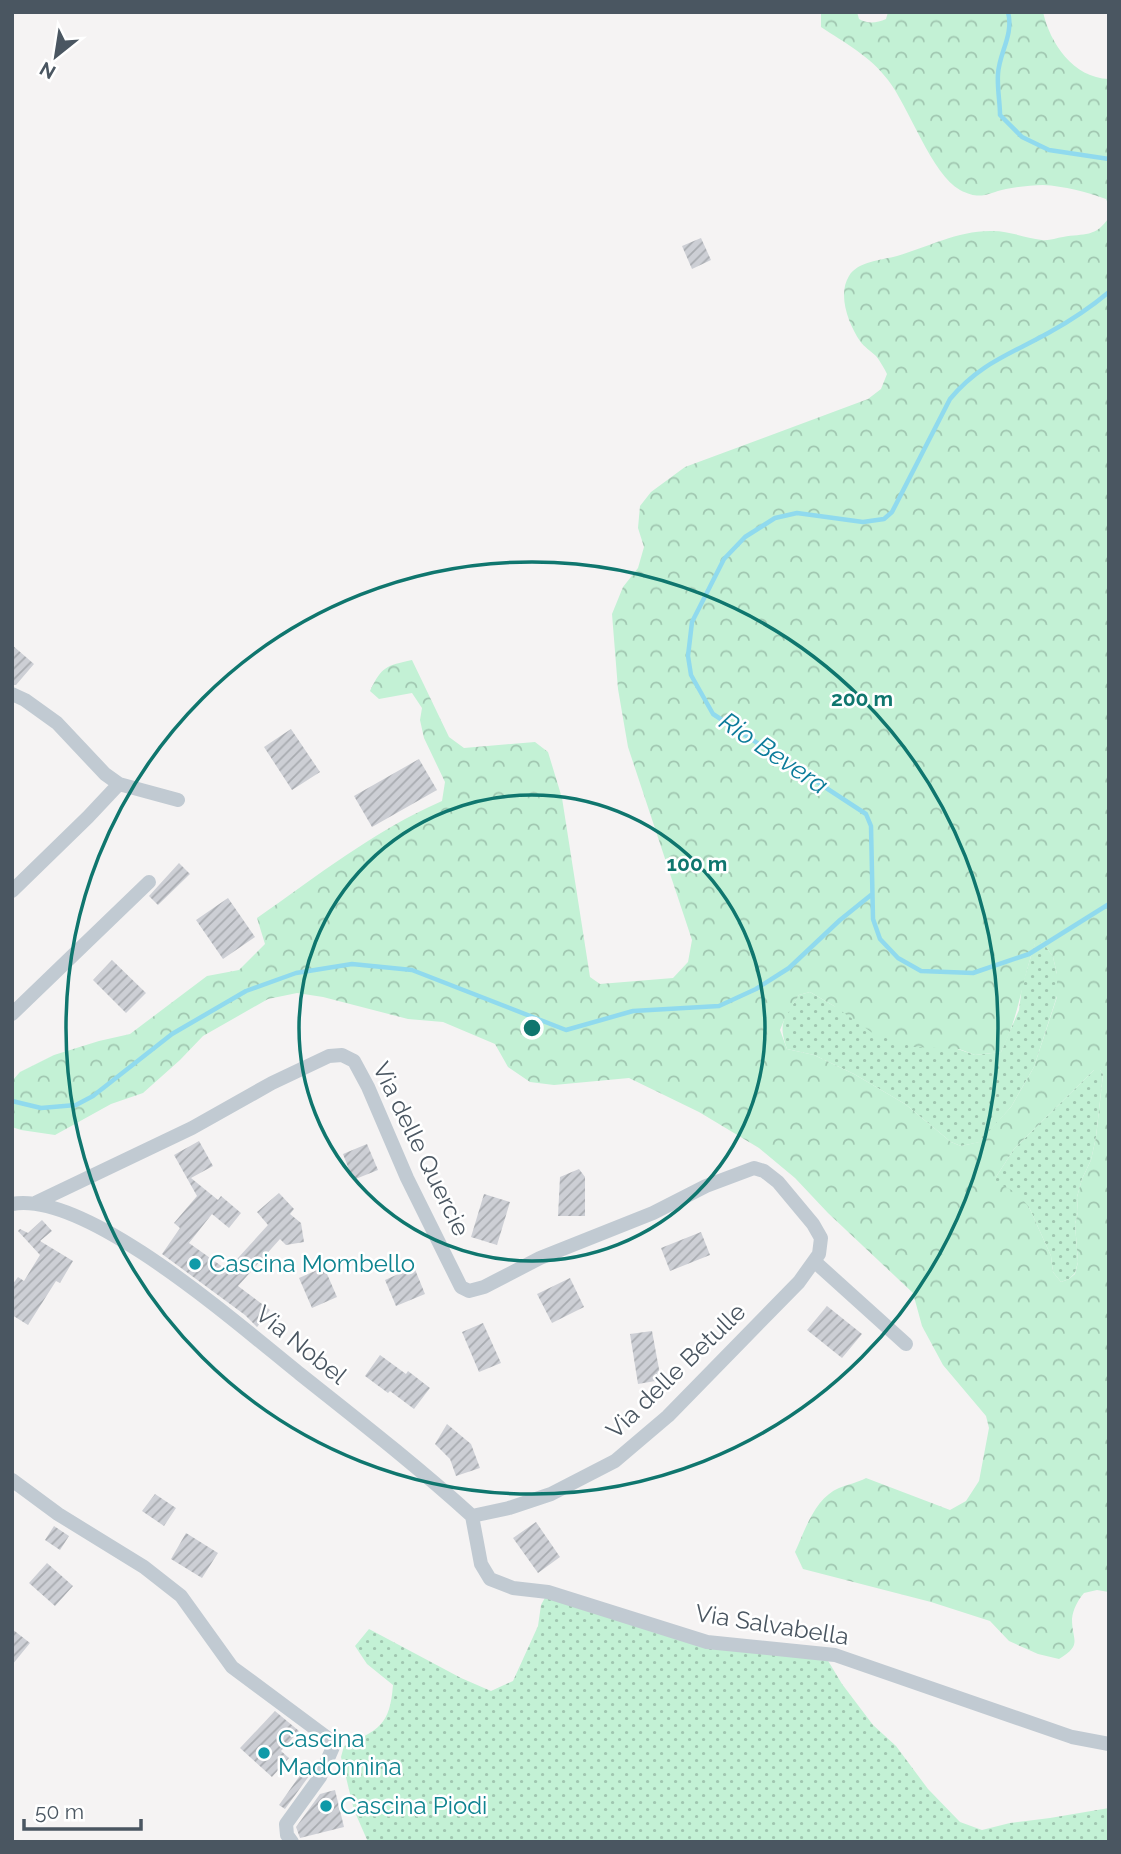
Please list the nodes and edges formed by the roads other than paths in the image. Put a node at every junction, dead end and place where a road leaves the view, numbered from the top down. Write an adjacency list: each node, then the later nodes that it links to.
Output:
1 (12, 694): 2 (street)
2 (119, 784): 3 (street); 5 (street)
3 (178, 800)
4 (149, 882): 6 (street)
5 (12, 891)
6 (12, 1014)
7 (37, 1202): 8 (street, Via Nobel); 9 (street, Via delle Quercie); 12 (street, Via Nobel)
8 (12, 1204)
9 (814, 1261): 10 (street); 12 (street, Via delle Betulle)
10 (906, 1344)
11 (12, 1479): 14 (street)
12 (472, 1516): 13 (street, Via Salvabella)
13 (1109, 1744)
14 (292, 1842)

